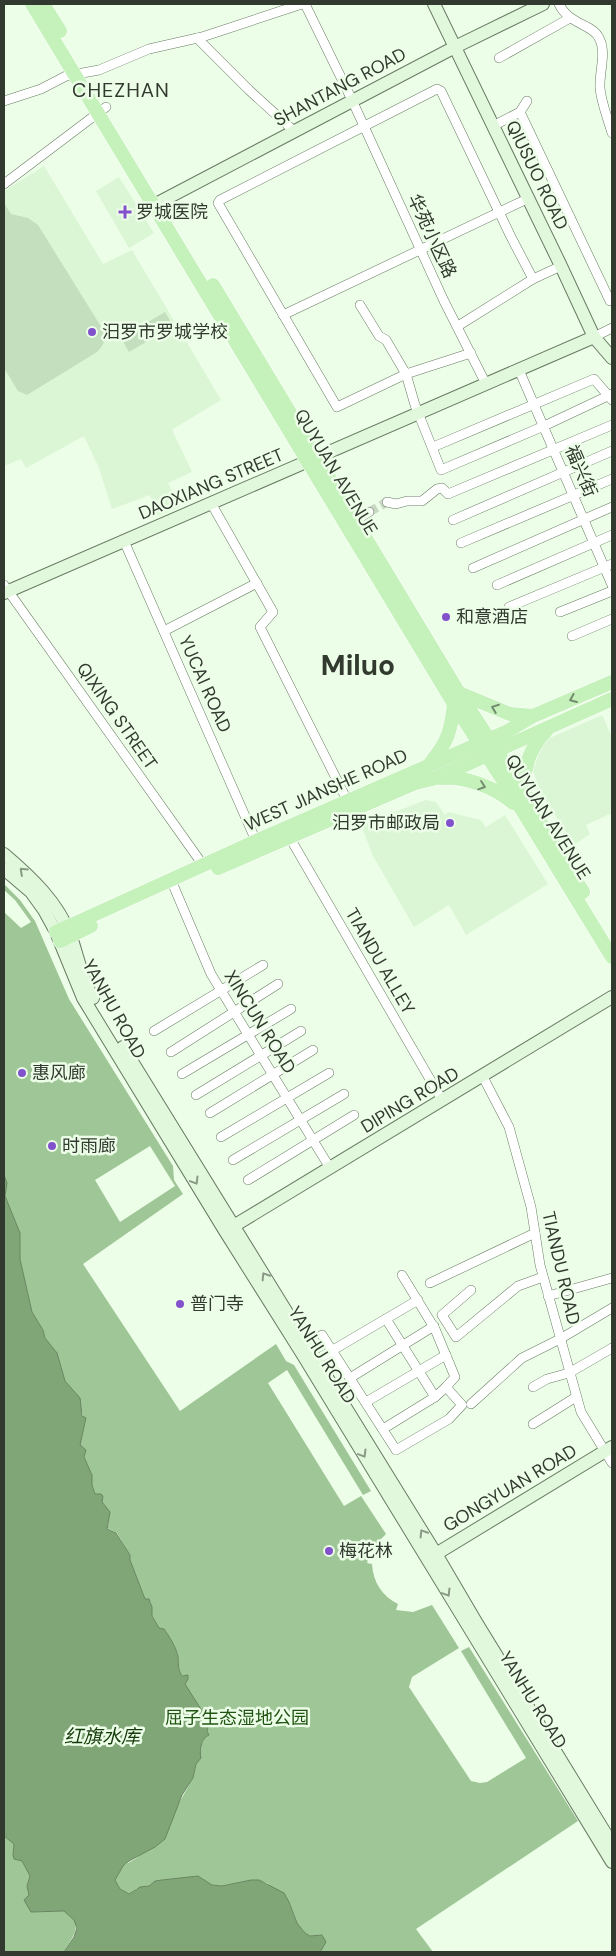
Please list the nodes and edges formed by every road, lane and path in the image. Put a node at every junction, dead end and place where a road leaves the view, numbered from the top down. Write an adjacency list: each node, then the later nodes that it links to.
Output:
1 (32, 4): 12 (main road, QUYUAN AVENUE)
2 (43, 4): 12 (main road, QUYUAN AVENUE)
3 (303, 4): 9 (street); 13 (street, 华苑小区路)
4 (434, 4): 10 (street, QIUSUO ROAD)
5 (529, 4): 10 (street, SHANTANG ROAD)
6 (543, 4): 10 (street, SHANTANG ROAD)
7 (559, 4): 8 (street)
8 (570, 18): 11 (street); 21 (street)
9 (197, 38): 12 (street); 20 (street)
10 (453, 44): 13 (street, SHANTANG ROAD); 19 (street, QIUSUO ROAD)
11 (498, 58)
12 (81, 74): 14 (street); 16 (main road, QUYUAN AVENUE)
13 (350, 97): 18 (street, 华苑小区路); 20 (street, SHANTANG ROAD)
14 (4, 101)
15 (528, 101): 17 (street)
16 (102, 110): 22 (street); 24 (main road, QUYUAN AVENUE)
17 (520, 112): 19 (street); 29 (street)
18 (364, 126): 25 (street); 26 (street, 华苑小区路); 31 (street)
19 (493, 126): 23 (street, QIUSUO ROAD)
20 (291, 128): 24 (street, SHANTANG ROAD)
21 (612, 133)
22 (4, 184)
23 (529, 198): 25 (street); 27 (street, QIUSUO ROAD)
24 (156, 200): 48 (main road, QUYUAN AVENUE)
25 (499, 213): 26 (street); 28 (street)
26 (420, 250): 31 (street); 32 (street, 华苑小区路)
27 (561, 266): 28 (street); 34 (street, QIUSUO ROAD)
28 (533, 279): 32 (street)
29 (610, 301)
30 (360, 305): 38 (street)
31 (283, 315): 38 (street)
32 (458, 326): 35 (street, 华苑小区路)
33 (612, 328): 34 (street)
34 (592, 333): 36 (street, QIUSUO ROAD); 37 (street, DAOXIANG STREET); 39 (street)
35 (471, 353): 38 (street); 39 (street, 华苑小区路)
36 (612, 358)
37 (519, 370): 39 (street, DAOXIANG STREET); 41 (street, 福兴街)
38 (406, 374): 42 (street)
39 (484, 380): 42 (street, DAOXIANG STREET)
40 (611, 397): 41 (street); 44 (street)
41 (534, 404): 44 (street, 福兴街); 45 (street)
42 (416, 409): 45 (street); 48 (street, DAOXIANG STREET)
43 (612, 425): 46 (street)
44 (544, 426): 45 (street); 46 (street, 福兴街)
45 (433, 448)
46 (554, 450): 49 (street, 福兴街); 52 (street)
47 (612, 451): 49 (street)
48 (310, 456): 53 (street, DAOXIANG STREET); 57 (main road, QUYUAN AVENUE); 68 (street); 76 (main road, QUYUAN AVENUE)
49 (564, 472): 51 (street, 福兴街); 58 (street)
50 (612, 479): 51 (street)
51 (574, 496): 56 (street, 福兴街); 62 (street)
52 (387, 502)
53 (211, 503): 60 (street, DAOXIANG STREET); 65 (street)
54 (612, 507): 56 (street)
55 (369, 512): 57 (street)
56 (584, 519): 61 (street, 福兴街); 64 (street)
57 (355, 520): 76 (main road, QUYUAN AVENUE)
58 (453, 520)
59 (612, 535): 61 (street)
60 (124, 541): 68 (street, DAOXIANG STREET); 73 (street, YUCAI ROAD)
61 (594, 542): 63 (street, 福兴街); 66 (street)
62 (461, 543)
63 (608, 565): 67 (street, 福兴街); 70 (street)
64 (473, 568)
65 (257, 584): 73 (street); 83 (street)
66 (497, 585)
67 (612, 585)
68 (5, 589): 88 (street, QIXING STREET)
69 (612, 591): 71 (street)
70 (509, 607)
71 (560, 612)
72 (612, 619): 74 (street)
73 (164, 631): 86 (street, YUCAI ROAD)
74 (572, 636)
75 (612, 682): 78 (main road, WEST JIANSHE ROAD, one-way to 78)
76 (456, 698): 78 (main road, one-way to 76); 80 (main road, QUYUAN AVENUE); 81 (main road)
77 (612, 699): 79 (main road, WEST JIANSHE ROAD)
78 (533, 716): 80 (main road, WEST JIANSHE ROAD)
79 (550, 727): 80 (main road, WEST JIANSHE ROAD); 84 (main road)
80 (488, 747): 81 (main road, WEST JIANSHE ROAD); 82 (main road, WEST JIANSHE ROAD); 84 (main road, QUYUAN AVENUE)
81 (430, 764): 83 (main road, WEST JIANSHE ROAD)
82 (436, 778): 84 (main road, one-way to 84); 85 (main road, WEST JIANSHE ROAD)
83 (348, 802): 86 (main road, WEST JIANSHE ROAD)
84 (524, 803): 93 (main road, QUYUAN AVENUE); 94 (main road, QUYUAN AVENUE)
85 (290, 838): 90 (main road, WEST JIANSHE ROAD); 114 (street, TIANDU ALLEY)
86 (256, 841): 88 (main road, WEST JIANSHE ROAD)
87 (4, 854): 91 (street, YANHU ROAD, one-way to 87)
88 (203, 865): 92 (main road, WEST JIANSHE ROAD)
89 (4, 869): 91 (street, YANHU ROAD)
90 (174, 887): 92 (main road, WEST JIANSHE ROAD); 97 (street, XINCUN ROAD)
91 (36, 890): 92 (street, YANHU ROAD)
92 (63, 934): 123 (street, YANHU ROAD)
93 (612, 940)
94 (612, 958)
95 (264, 965): 97 (street)
96 (278, 984): 100 (street)
97 (221, 990): 100 (street, XINCUN ROAD); 101 (street)
98 (612, 997): 110 (street, DIPING ROAD)
99 (291, 1009): 103 (street)
100 (234, 1013): 103 (street, XINCUN ROAD); 105 (street)
101 (154, 1030)
102 (301, 1031): 106 (street)
103 (248, 1034): 106 (street, XINCUN ROAD); 108 (street)
104 (314, 1050): 109 (street)
105 (171, 1052)
106 (261, 1055): 109 (street, XINCUN ROAD); 112 (street)
107 (330, 1073): 113 (street)
108 (182, 1074)
109 (273, 1075): 113 (street, XINCUN ROAD); 115 (street)
110 (483, 1077): 114 (street, DIPING ROAD); 124 (street, TIANDU ROAD)
111 (344, 1094): 117 (street)
112 (196, 1095)
113 (286, 1097): 117 (street, XINCUN ROAD); 118 (street)
114 (442, 1100): 121 (street, DIPING ROAD)
115 (210, 1113)
116 (354, 1115): 119 (street)
117 (300, 1120): 119 (street, XINCUN ROAD); 120 (street)
118 (220, 1137)
119 (313, 1140): 121 (street, XINCUN ROAD); 122 (street)
120 (233, 1160)
121 (330, 1168): 123 (street, DIPING ROAD)
122 (248, 1180)
123 (229, 1228): 141 (street, YANHU ROAD, one-way to 123); 155 (street, YANHU ROAD, one-way to 155)
124 (535, 1233): 126 (street, TIANDU ROAD); 128 (street)
125 (402, 1275): 131 (street)
126 (543, 1277): 129 (street); 130 (street, TIANDU ROAD)
127 (612, 1278): 130 (street)
128 (430, 1283)
129 (471, 1290)
130 (548, 1296): 136 (street, TIANDU ROAD)
131 (418, 1300): 133 (street); 134 (street)
132 (612, 1308): 136 (street)
133 (386, 1319): 137 (street); 139 (street)
134 (434, 1326): 137 (street); 140 (street)
135 (322, 1335): 139 (street)
136 (560, 1339): 143 (street, TIANDU ROAD); 150 (street)
137 (402, 1346): 142 (street); 144 (street)
138 (612, 1348): 143 (street)
139 (332, 1351): 141 (street); 144 (street)
140 (446, 1355): 142 (street); 145 (street)
141 (316, 1360): 155 (street, YANHU ROAD, one-way to 141)
142 (419, 1372): 147 (street); 149 (street)
143 (569, 1373): 146 (street); 148 (street, TIANDU ROAD)
144 (350, 1378): 149 (street)
145 (446, 1386): 147 (street); 152 (street)
146 (533, 1387)
147 (435, 1397): 152 (street)
148 (576, 1397): 151 (street); 153 (street, TIANDU ROAD)
149 (366, 1402): 152 (street)
150 (471, 1404)
151 (533, 1424)
152 (383, 1429)
153 (608, 1449): 154 (street, TIANDU ROAD); 155 (street, GONGYUAN ROAD)
154 (612, 1464)
155 (431, 1557): 156 (street, YANHU ROAD)
156 (608, 1839): 157 (street, YANHU ROAD)
157 (612, 1862)

